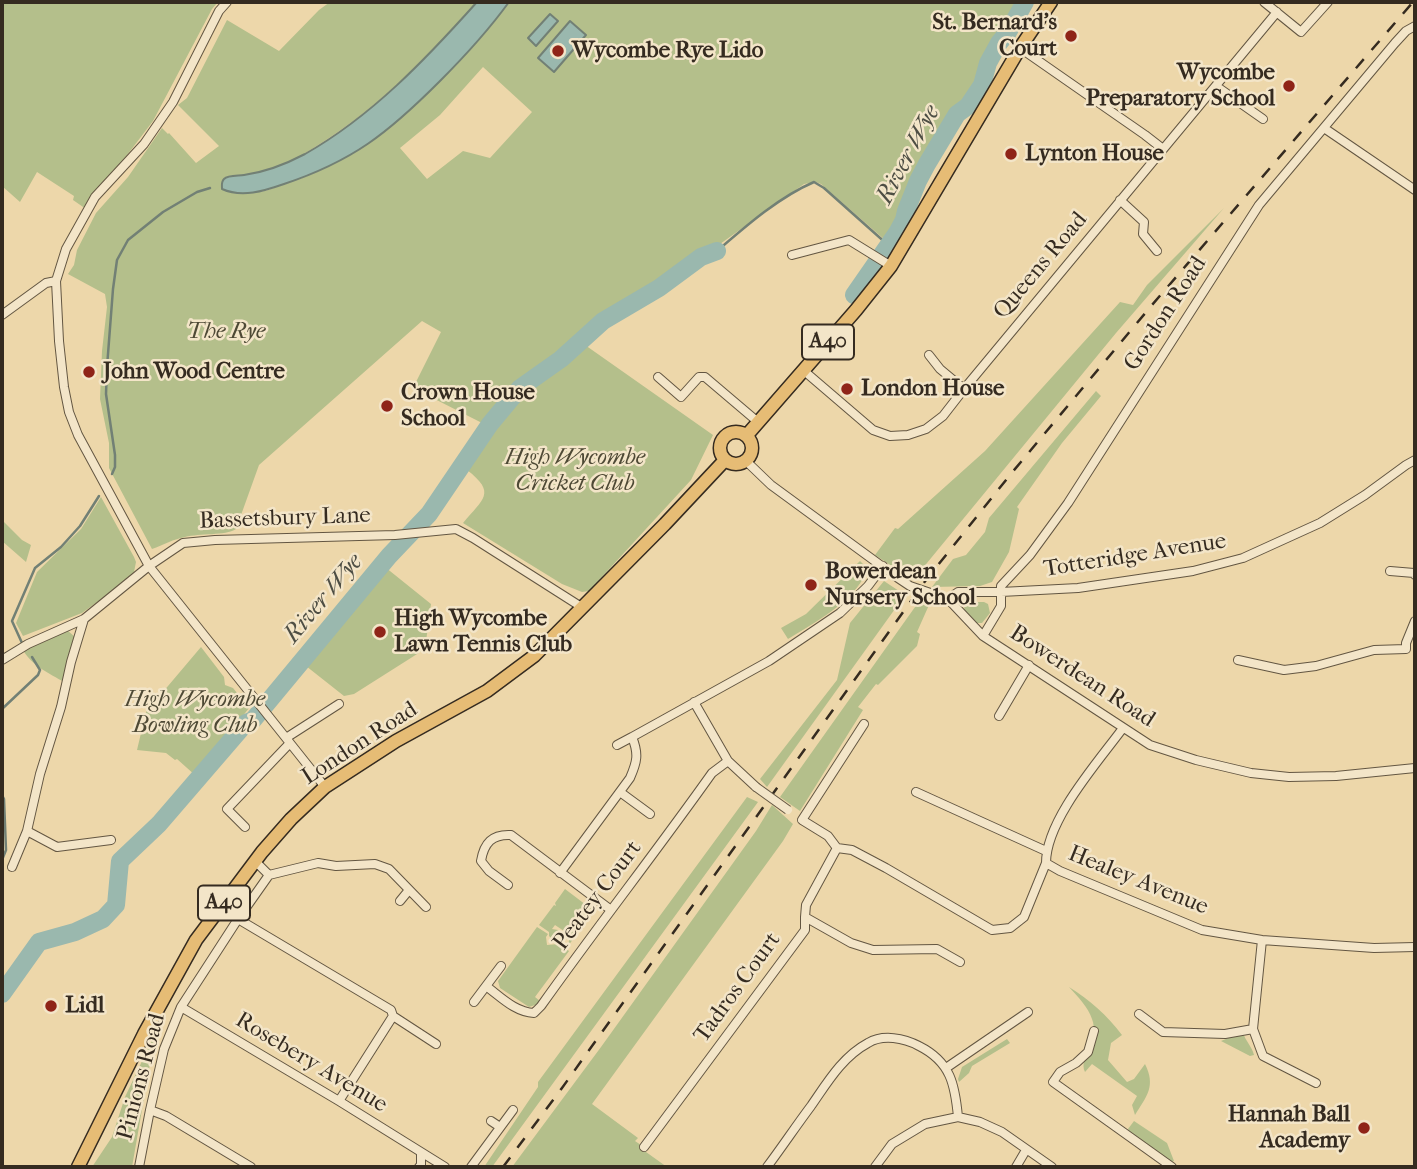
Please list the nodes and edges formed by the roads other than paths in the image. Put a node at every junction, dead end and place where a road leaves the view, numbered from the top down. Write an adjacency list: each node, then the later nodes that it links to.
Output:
1 (227, 2): 17 (street)
2 (1051, 2): 7 (main road, London Road / A40)
3 (1264, 2): 5 (street)
4 (1328, 2): 5 (street)
5 (1277, 12): 8 (street, Queens Road)
6 (1415, 26): 10 (street, Gordon Road)
7 (1020, 48): 11 (street); 16 (main road, London Road / A40)
8 (1216, 86): 9 (street); 11 (street, Queens Road)
9 (1263, 119)
10 (1324, 128): 12 (street); 32 (street, Gordon Road)
11 (1163, 149): 13 (street, Queens Road)
12 (1415, 190)
13 (1120, 200): 14 (street); 22 (street, Queens Road)
14 (1157, 251)
15 (792, 255): 16 (street)
16 (891, 266): 20 (main road, London Road / A40)
17 (56, 281): 18 (street); 28 (street)
18 (2, 315)
19 (929, 355): 22 (street)
20 (803, 370): 22 (street, Queens Road); 23 (main road, London Road / A40)
21 (658, 377): 23 (street)
22 (964, 389)
23 (758, 422): 24 (main road, London Road / A40)
24 (747, 435): 25 (main road, London Road / A40); 27 (main road)
25 (725, 460): 27 (main road); 34 (main road, London Road / A40)
26 (1415, 460): 32 (street, Totteridge Avenue)
27 (746, 461): 29 (street)
28 (149, 566): 34 (street, Bassetsbury Lane); 35 (street, Bassetsbury Lane); 47 (street)
29 (883, 566): 33 (street); 41 (street)
30 (1390, 571): 31 (street)
31 (1415, 575)
32 (1001, 593): 33 (street); 37 (street, Bowerdean Road)
33 (948, 598): 37 (street)
34 (583, 607): 51 (main road, London Road / A40)
35 (84, 619): 38 (street, Bassetsbury Lane); 57 (street)
36 (1415, 621): 39 (street)
37 (983, 636): 40 (street, Bowerdean Road)
38 (2, 660)
39 (1238, 660)
40 (1029, 666): 43 (street); 45 (street, Bowerdean Road)
41 (694, 702): 46 (street); 49 (street)
42 (339, 704): 47 (street)
43 (999, 716)
44 (864, 724): 55 (street)
45 (1123, 728): 50 (street, Bowerdean Road); 60 (street, Healey Avenue)
46 (632, 737): 48 (street); 52 (street)
47 (288, 741): 51 (street); 56 (street)
48 (617, 745)
49 (728, 761): 55 (street, bridge); 70 (street, Peatey Court)
50 (1415, 768)
51 (325, 787): 61 (main road, London Road / A40)
52 (620, 792): 54 (street); 64 (street)
53 (916, 792): 60 (street)
54 (650, 814)
55 (802, 820): 59 (street)
56 (245, 827)
57 (27, 831): 58 (street); 63 (street)
58 (111, 840)
59 (837, 848): 62 (street); 71 (street)
60 (1046, 851): 62 (street, Healey Avenue)
61 (255, 860): 65 (street); 97 (main road, London Road / A40)
62 (1046, 863): 73 (street, Healey Avenue)
63 (12, 867)
64 (561, 873): 66 (street); 70 (street)
65 (269, 875): 67 (street); 72 (street, Pinions Road)
66 (508, 885)
67 (409, 890): 68 (street); 69 (street)
68 (400, 901)
69 (425, 907)
70 (611, 911): 77 (street, Peatey Court)
71 (805, 917): 75 (street, Tadros Court); 94 (street, Tadros Court)
72 (238, 919): 79 (street, Pinions Road); 82 (street)
73 (1262, 940): 74 (street, Healey Avenue); 83 (street)
74 (1415, 947)
75 (960, 962)
76 (501, 966): 77 (street)
77 (486, 986): 78 (street)
78 (474, 1002)
79 (181, 1007): 88 (street, Rosebery Avenue); 89 (street, Pinions Road)
80 (1028, 1012): 86 (street)
81 (1139, 1014): 83 (street)
82 (393, 1016): 85 (street); 88 (street)
83 (1253, 1029): 87 (street)
84 (1094, 1031): 107 (street)
85 (436, 1044)
86 (946, 1068): 91 (street); 103 (street)
87 (1316, 1083)
88 (339, 1101): 96 (street, Rosebery Avenue)
89 (150, 1110): 98 (street, Pinions Road); 99 (street)
90 (513, 1110): 93 (street)
91 (958, 1117): 95 (street); 104 (street)
92 (491, 1121): 93 (street)
93 (500, 1127): 102 (street)
94 (644, 1147)
95 (1026, 1150): 105 (street); 106 (street)
96 (421, 1153): 100 (street); 101 (street, Rosebery Avenue)
97 (78, 1167)
98 (139, 1167)
99 (251, 1167)
100 (419, 1167)
101 (444, 1167)
102 (471, 1167)
103 (767, 1167)
104 (875, 1167)
105 (1016, 1167)
106 (1052, 1167)
107 (1172, 1167)

